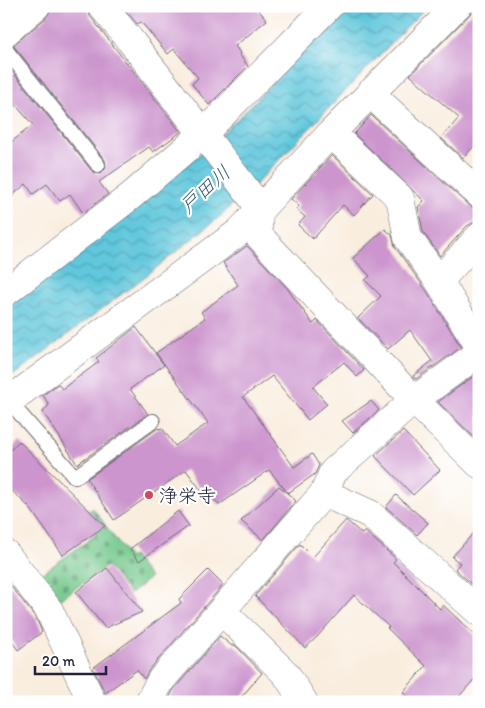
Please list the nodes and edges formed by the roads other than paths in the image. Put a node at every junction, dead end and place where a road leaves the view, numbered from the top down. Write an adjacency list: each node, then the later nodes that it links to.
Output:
1 (36, 6): 5 (street)
2 (102, 6): 9 (street)
3 (329, 6): 9 (street)
4 (457, 6): 7 (street)
5 (6, 32)
6 (6, 50): 10 (lane)
7 (370, 93): 8 (street); 11 (street)
8 (331, 133): 12 (street); 14 (street)
9 (203, 134): 12 (street); 15 (street)
10 (98, 165)
11 (479, 194)
12 (256, 205): 18 (street); 19 (street)
13 (479, 237): 14 (street)
14 (439, 281): 16 (street)
15 (6, 292)
16 (479, 346)
17 (479, 353): 18 (street)
18 (414, 400): 21 (street); 22 (street)
19 (8, 402): 20 (lane)
20 (152, 421)
21 (479, 464)
22 (324, 493): 24 (street); 25 (street)
23 (9, 564): 26 (street)
24 (222, 611): 27 (street); 28 (street)
25 (479, 612)
26 (92, 702)
27 (149, 702)
28 (304, 702)

